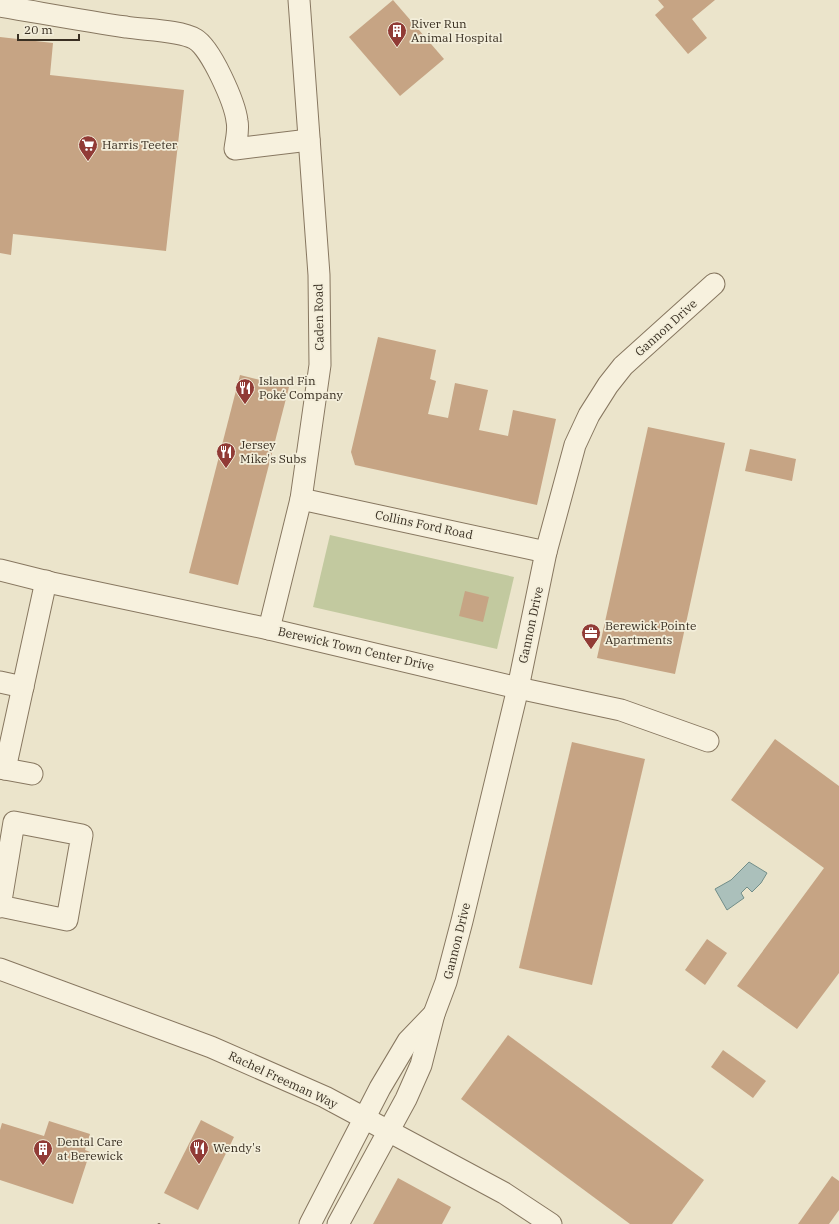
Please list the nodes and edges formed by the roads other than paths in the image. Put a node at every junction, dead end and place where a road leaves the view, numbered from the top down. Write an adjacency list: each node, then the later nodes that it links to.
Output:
1 (298, 0): 3 (street, Caden Road)
2 (0, 6): 3 (street)
3 (309, 140): 5 (street, Caden Road)
4 (714, 284): 6 (street, Gannon Drive)
5 (301, 499): 6 (street, Collins Ford Road); 9 (street, Caden Road)
6 (546, 552): 12 (street, Gannon Drive)
7 (0, 570): 8 (street, Berewick Town Center Drive)
8 (46, 581): 9 (street, Berewick Town Center Drive); 11 (street)
9 (269, 629): 12 (street, Berewick Town Center Drive)
10 (0, 682): 11 (street)
11 (23, 687): 14 (street)
12 (518, 688): 13 (street, Berewick Town Center Drive); 18 (street, Gannon Drive)
13 (708, 741)
14 (3, 768): 15 (street)
15 (32, 774)
16 (0, 906): 16 (street)
17 (0, 969): 19 (street, Rachel Freeman Way)
18 (434, 1014): 19 (street, Gannon Drive); 20 (street, Gannon Drive)
19 (364, 1119): 20 (street, Rachel Freeman Way); 21 (street, Gannon Drive)
20 (388, 1131): 22 (street, Gannon Drive); 23 (street, Rachel Freeman Way)
21 (310, 1224)
22 (338, 1224)
23 (551, 1224)

